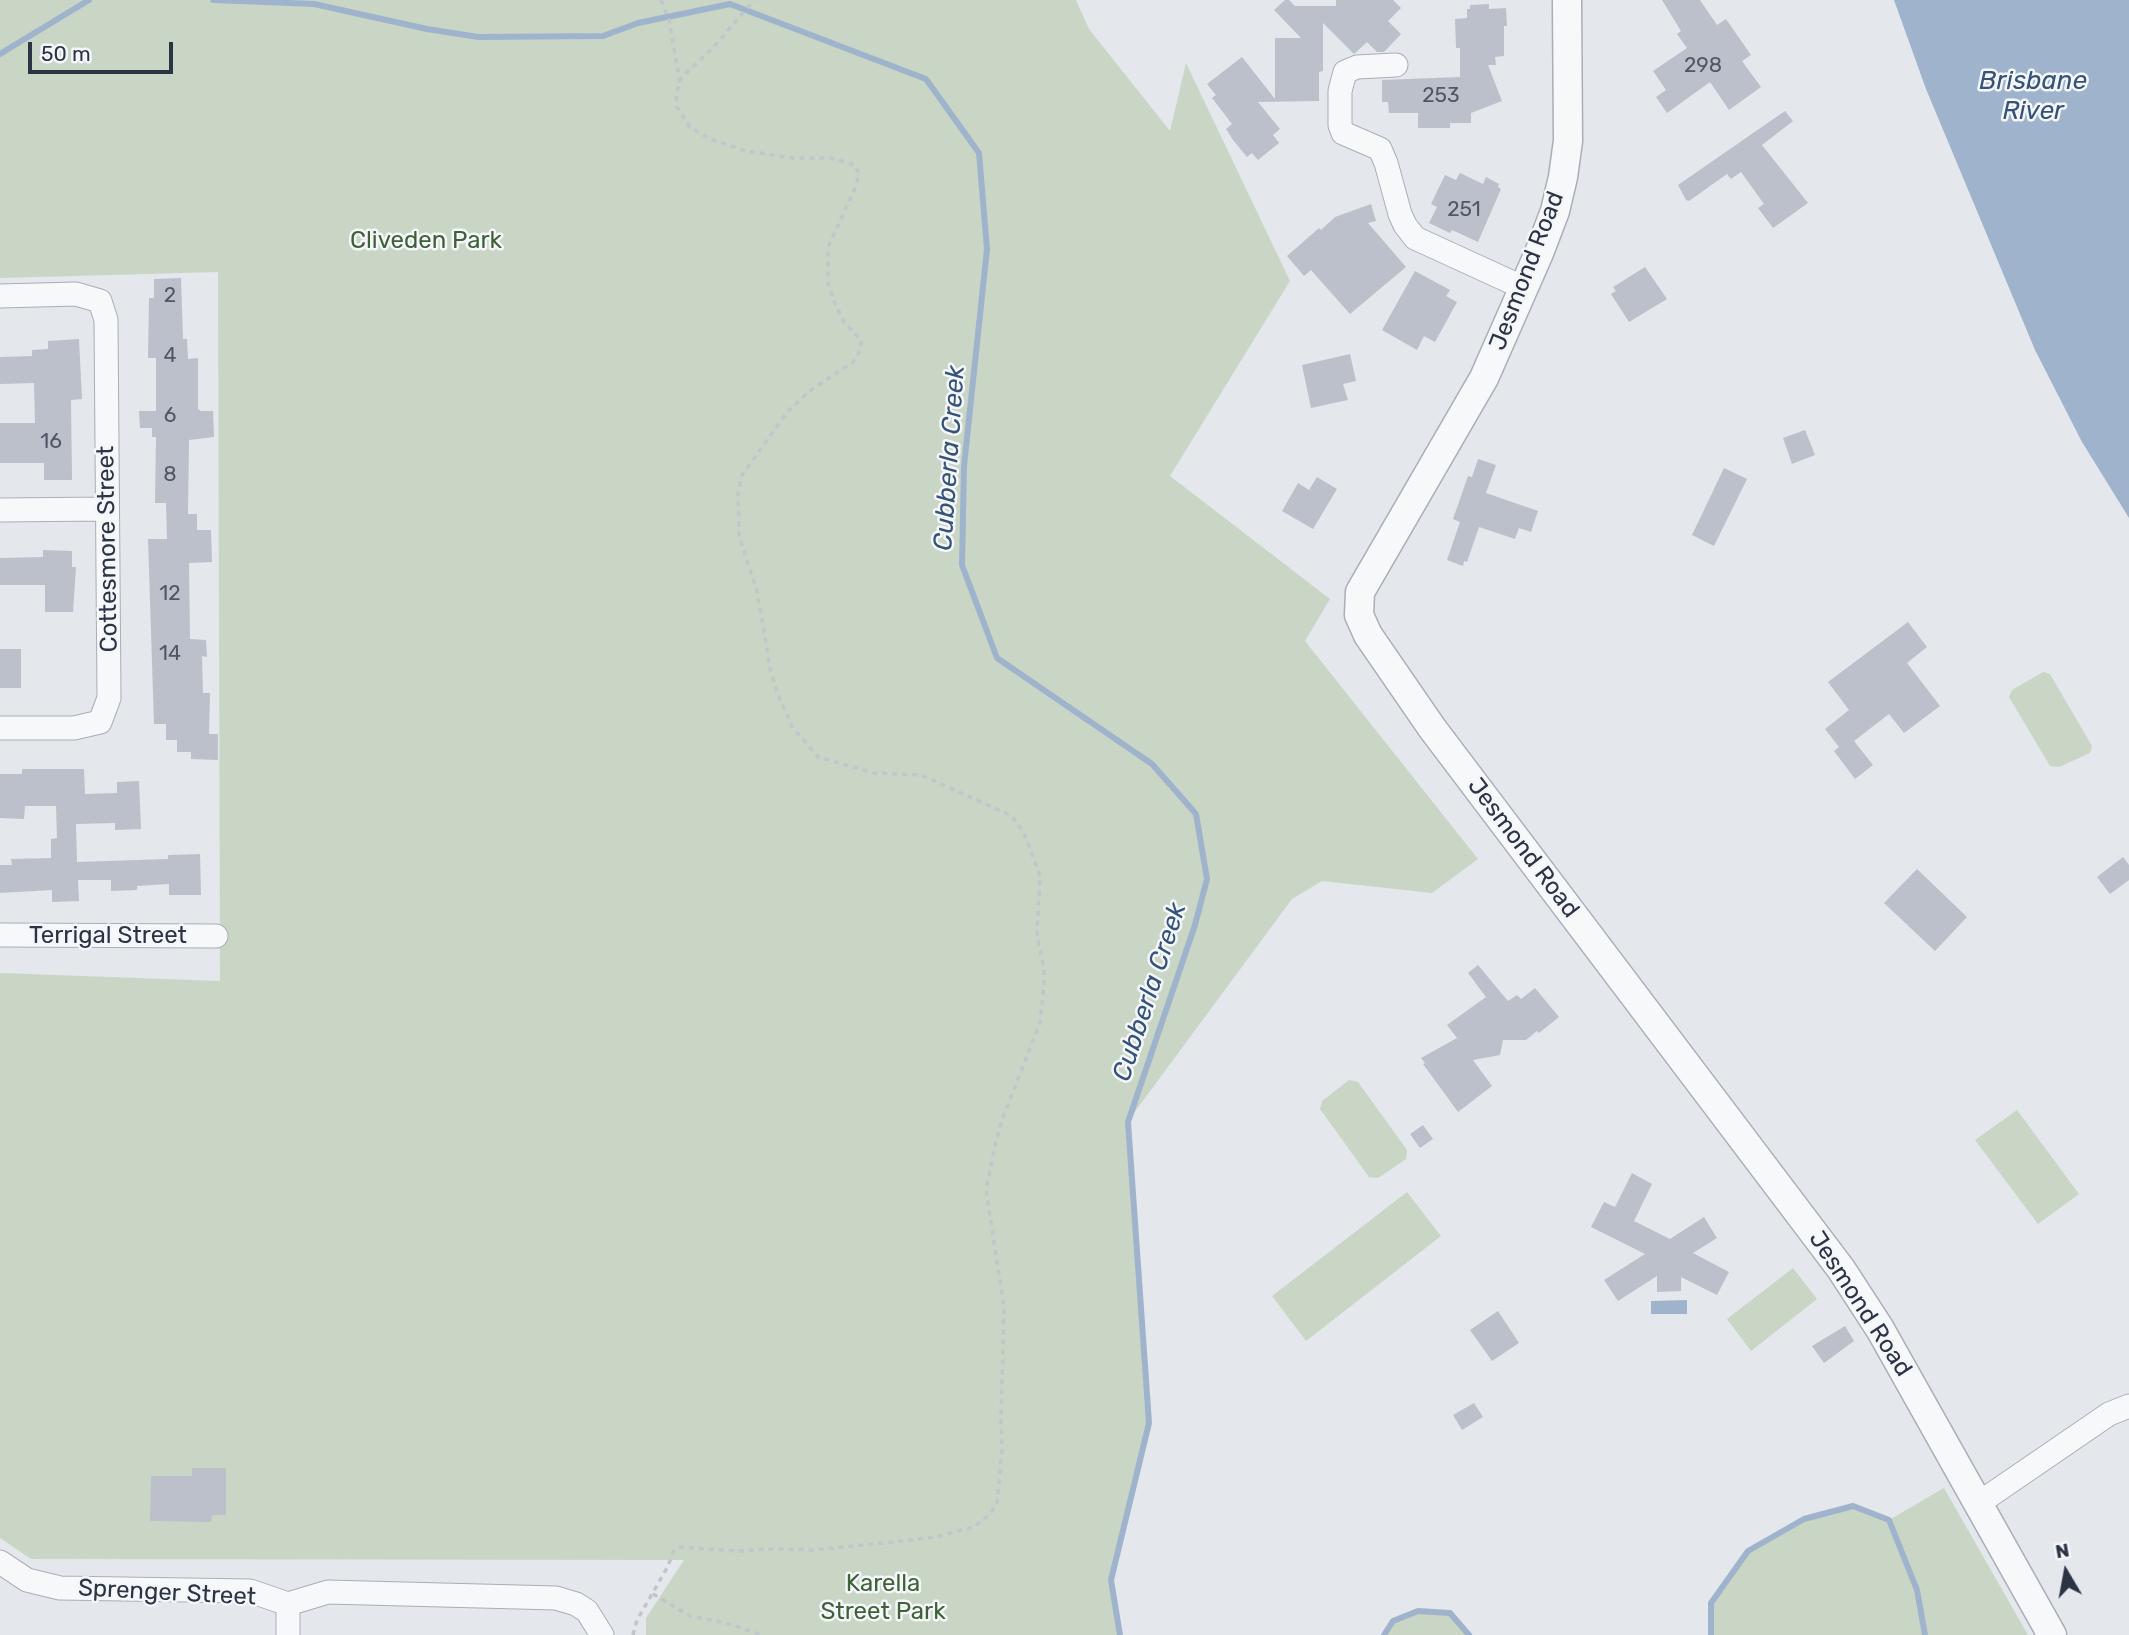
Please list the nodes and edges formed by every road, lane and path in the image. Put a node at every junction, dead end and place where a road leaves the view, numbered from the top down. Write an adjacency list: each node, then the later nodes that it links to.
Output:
1 (754, 0): 5 (path)
2 (1567, 0): 6 (street, Jesmond Road)
3 (661, 1): 5 (path)
4 (1396, 65): 6 (street)
5 (680, 83): 16 (path)
6 (1524, 289): 14 (street, Jesmond Road)
7 (0, 296): 8 (street, Cottesmore Street)
8 (107, 509): 9 (street); 10 (street, Cottesmore Street)
9 (0, 510)
10 (0, 728)
11 (0, 936): 12 (street, Terrigal Street)
12 (216, 936)
13 (2129, 1406): 14 (street)
14 (1979, 1503): 22 (street, Jesmond Road)
15 (0, 1562): 17 (street, Sprenger Street)
16 (653, 1594): 20 (path); 21 (path)
17 (288, 1604): 18 (street); 19 (street, Sprenger Street)
18 (288, 1635)
19 (602, 1635)
20 (633, 1635)
21 (762, 1635)
22 (2052, 1635)

